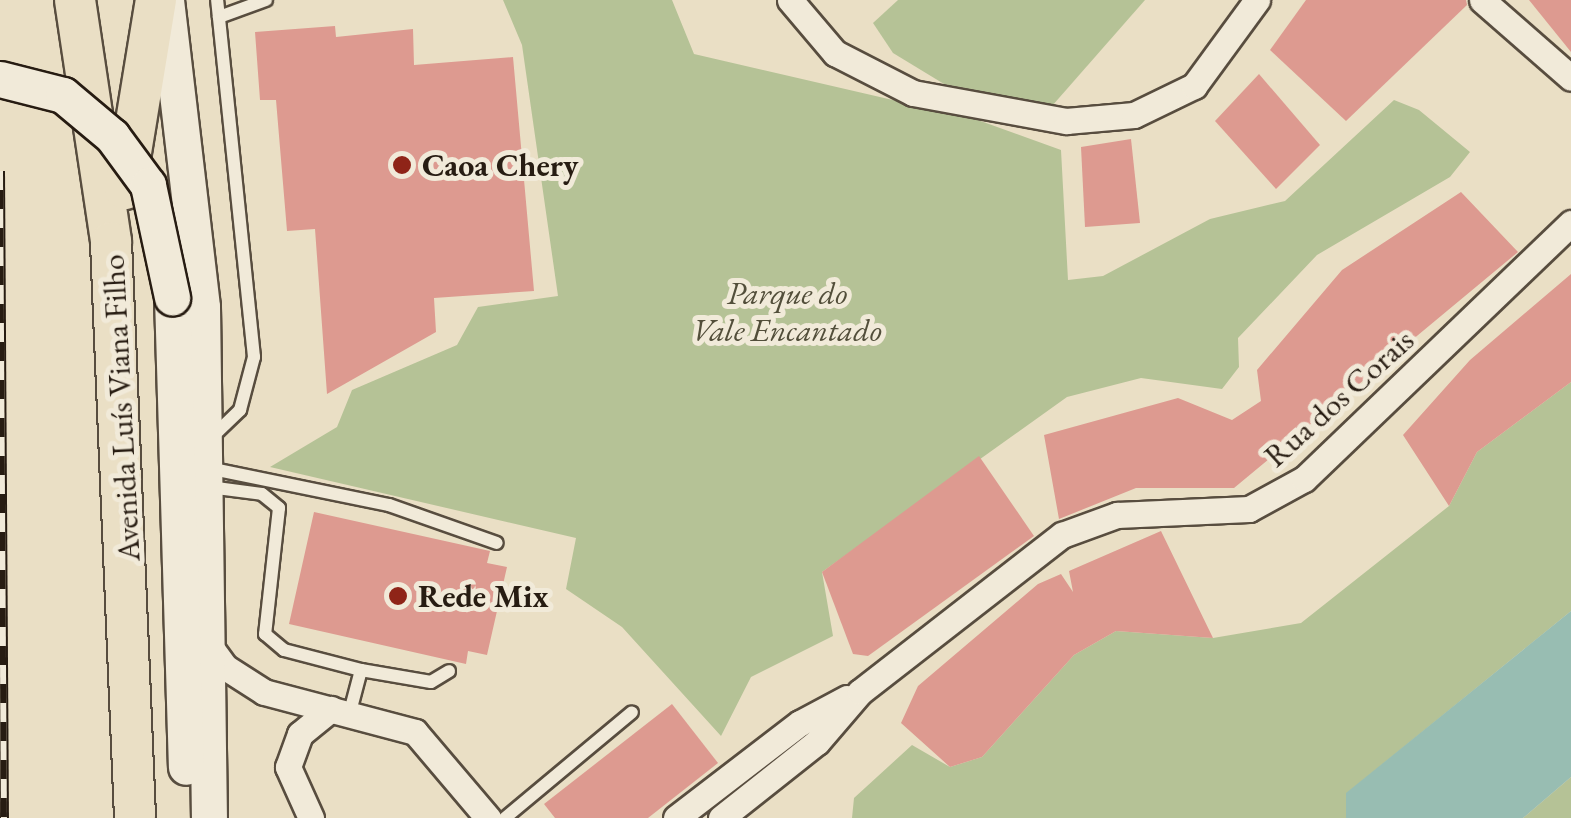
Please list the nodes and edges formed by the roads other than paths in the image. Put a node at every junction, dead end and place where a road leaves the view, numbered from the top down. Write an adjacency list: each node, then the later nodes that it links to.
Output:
1 (74, 0): 13 (highway, Avenida Luís Viana Filho)
2 (156, 0): 13 (highway)
3 (166, 0): 14 (main road)
4 (217, 0): 9 (lane)
5 (266, 0): 9 (lane)
6 (790, 0): 7 (street)
7 (1257, 0)
8 (1482, 0): 10 (street)
9 (219, 17): 14 (lane)
10 (1571, 78)
11 (0, 79): 25 (main road, bridge)
12 (1571, 223): 19 (street, Rua dos Corais)
13 (113, 267): 24 (highway, Avenida Luís Viana Filho)
14 (205, 466): 15 (lane); 16 (main road); 17 (lane)
15 (497, 543)
16 (210, 645): 20 (street); 26 (main road)
17 (362, 670): 18 (lane); 20 (lane)
18 (449, 671)
19 (860, 692): 22 (street, Rua dos Corais); 23 (street, Rua dos Corais)
20 (341, 710): 27 (street); 28 (street)
21 (632, 712): 29 (lane)
22 (744, 766): 23 (street); 30 (street, Rua dos Corais)
23 (760, 787): 31 (street, Rua dos Corais)
24 (134, 818)
25 (187, 818)
26 (209, 818)
27 (311, 818)
28 (488, 818)
29 (505, 818)
30 (676, 818)
31 (721, 818)

